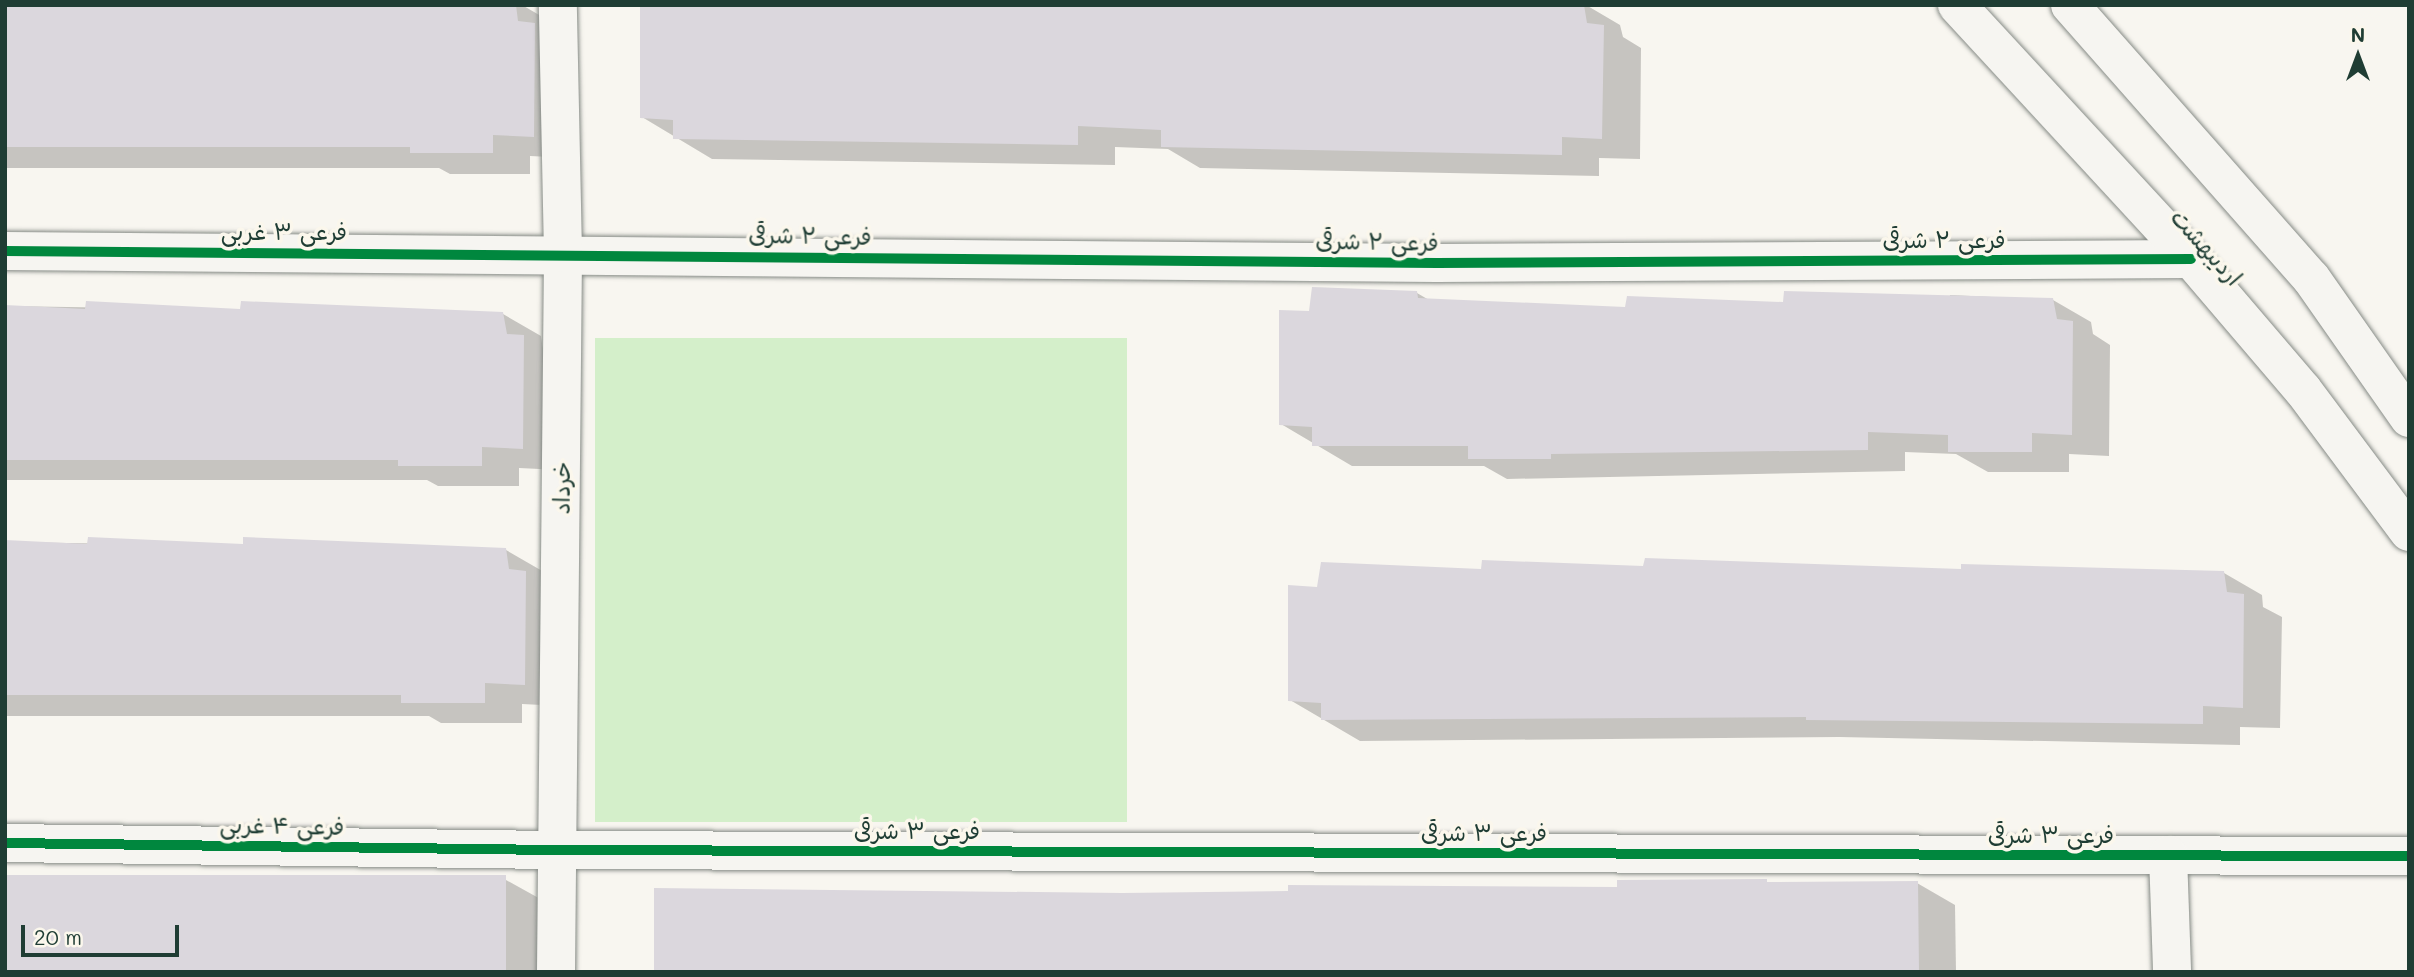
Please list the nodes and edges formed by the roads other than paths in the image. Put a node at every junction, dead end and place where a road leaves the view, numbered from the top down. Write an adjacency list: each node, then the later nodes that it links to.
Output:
1 (558, 5): 5 (street, خرداد)
2 (1956, 5): 6 (street, اردیبهشت)
3 (2070, 5): 7 (street)
4 (5, 251): 5 (street, فرعی ۳ غربی)
5 (563, 253): 6 (street, فرعی ۲ شرقی); 10 (street, خرداد)
6 (2191, 259): 8 (street, اردیبهشت)
7 (2409, 418)
8 (2409, 532)
9 (5, 843): 10 (street, فرعی ۴ غربی)
10 (558, 850): 11 (street, فرعی ۳ شرقی); 13 (street, خرداد)
11 (2168, 855): 12 (street, فرعی ۳ شرقی); 14 (street)
12 (2409, 856)
13 (556, 972)
14 (2172, 972)

